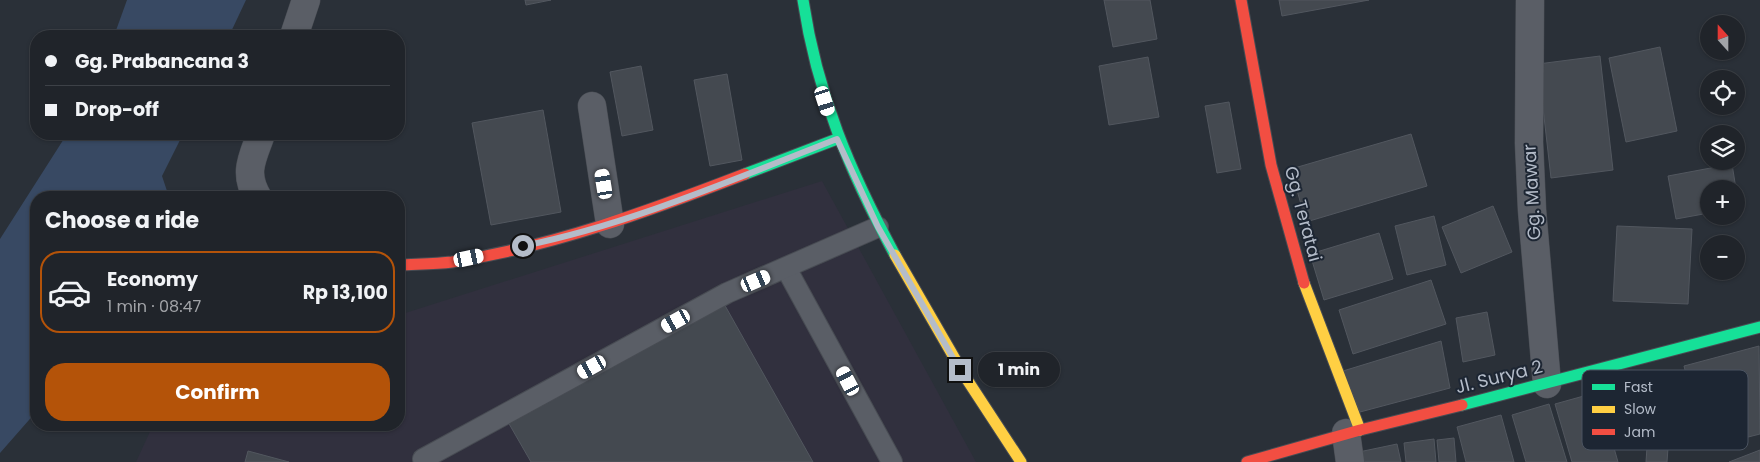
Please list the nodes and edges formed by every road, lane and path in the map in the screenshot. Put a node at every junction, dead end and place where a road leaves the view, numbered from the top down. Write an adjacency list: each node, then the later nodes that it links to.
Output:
1 (306, 0): 5 (street)
2 (802, 0): 7 (street)
3 (1241, 0): 18 (street, Gg. Teratai)
4 (1530, 0): 17 (street, Gg. Mawar)
5 (296, 30)
6 (592, 106): 10 (street)
7 (837, 139): 10 (street); 11 (street)
8 (258, 140): 9 (street)
9 (254, 187)
10 (610, 224): 12 (street)
11 (878, 227): 13 (lane); 21 (street)
12 (405, 265)
13 (786, 268): 19 (lane); 20 (lane)
14 (1760, 326): 15 (street, Jl. Surya 2)
15 (1598, 370)
16 (1582, 374): 17 (street, Jl. Surya 2)
17 (1547, 384): 18 (street, Jl. Surya 2)
18 (1353, 432): 22 (street, Jl. Surya 2); 23 (street)
19 (424, 462)
20 (892, 462)
21 (1021, 462)
22 (1247, 462)
23 (1350, 462)

